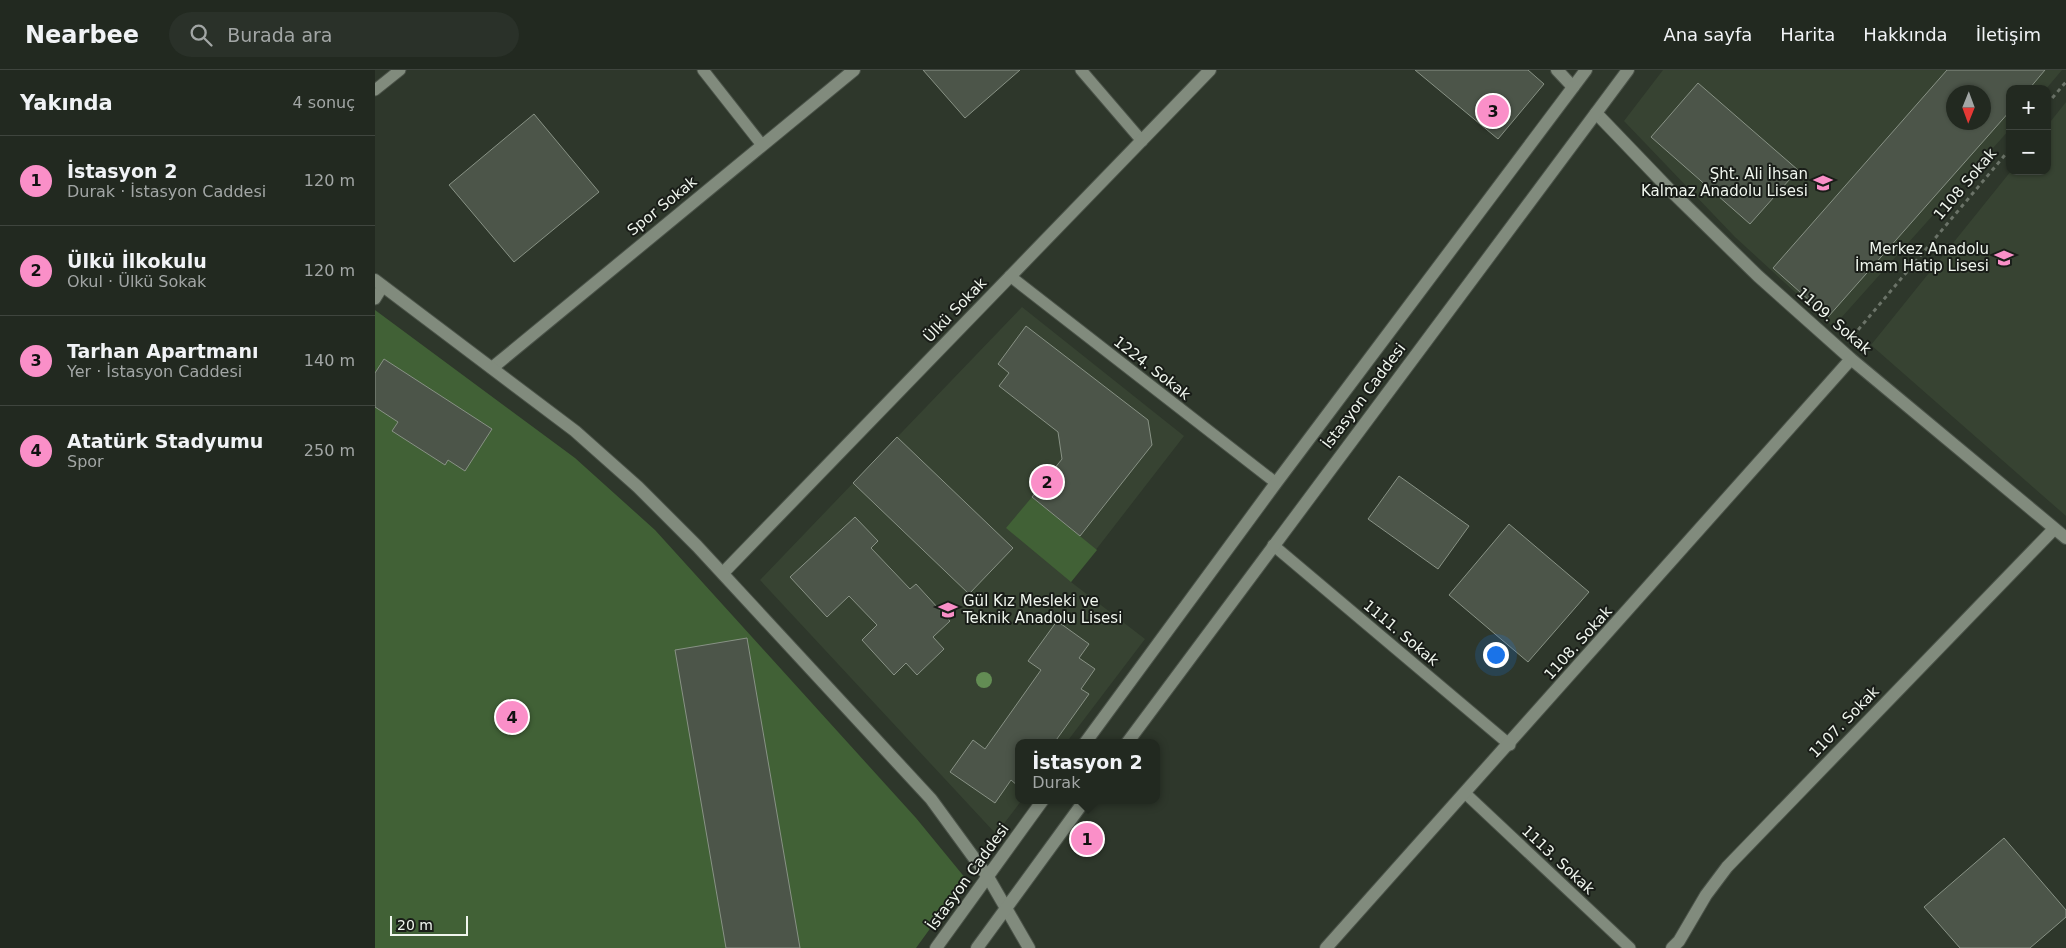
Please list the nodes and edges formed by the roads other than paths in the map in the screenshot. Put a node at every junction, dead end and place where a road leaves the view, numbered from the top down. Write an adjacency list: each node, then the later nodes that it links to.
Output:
1 (399, 70): 10 (lane)
2 (703, 70): 13 (lane)
3 (854, 70): 13 (street, Spor Sokak)
4 (1081, 70): 12 (lane)
5 (1210, 70): 12 (street, Ülkü Sokak)
6 (1557, 70): 9 (street)
7 (1586, 70): 9 (street, İstasyon Caddesi)
8 (1628, 70): 11 (street, İstasyon Caddesi)
9 (1573, 87): 19 (street, İstasyon Caddesi)
10 (375, 90)
11 (1596, 113): 17 (street, 1109. Sokak); 22 (street, İstasyon Caddesi)
12 (1142, 141): 14 (street, Ülkü Sokak)
13 (762, 146): 18 (street, Spor Sokak)
14 (1011, 276): 19 (lane, 1224. Sokak); 23 (street, Ülkü Sokak)
15 (379, 283): 16 (lane); 18 (street)
16 (375, 299)
17 (1851, 359): 20 (street, 1109. Sokak); 26 (street, 1108. Sokak)
18 (492, 368): 23 (street)
19 (1276, 483): 24 (street, İstasyon Caddesi)
20 (2054, 529): 21 (street, 1109. Sokak); 32 (street, 1107. Sokak)
21 (2066, 538)
22 (1273, 545): 25 (street, İstasyon Caddesi); 26 (lane, 1111. Sokak)
23 (723, 574): 30 (street)
24 (1088, 739)
25 (1130, 739)
26 (1510, 745): 27 (street, 1108. Sokak)
27 (1466, 794): 36 (street, 1108. Sokak); 37 (lane, 1113. Sokak)
28 (1040, 804): 30 (street, İstasyon Caddesi)
29 (1082, 804): 31 (street)
30 (988, 877): 31 (street); 33 (street, İstasyon Caddesi)
31 (1006, 908): 34 (street); 35 (street)
32 (1679, 946)
33 (936, 948)
34 (977, 948)
35 (1029, 948)
36 (1326, 948)
37 (1630, 948)

